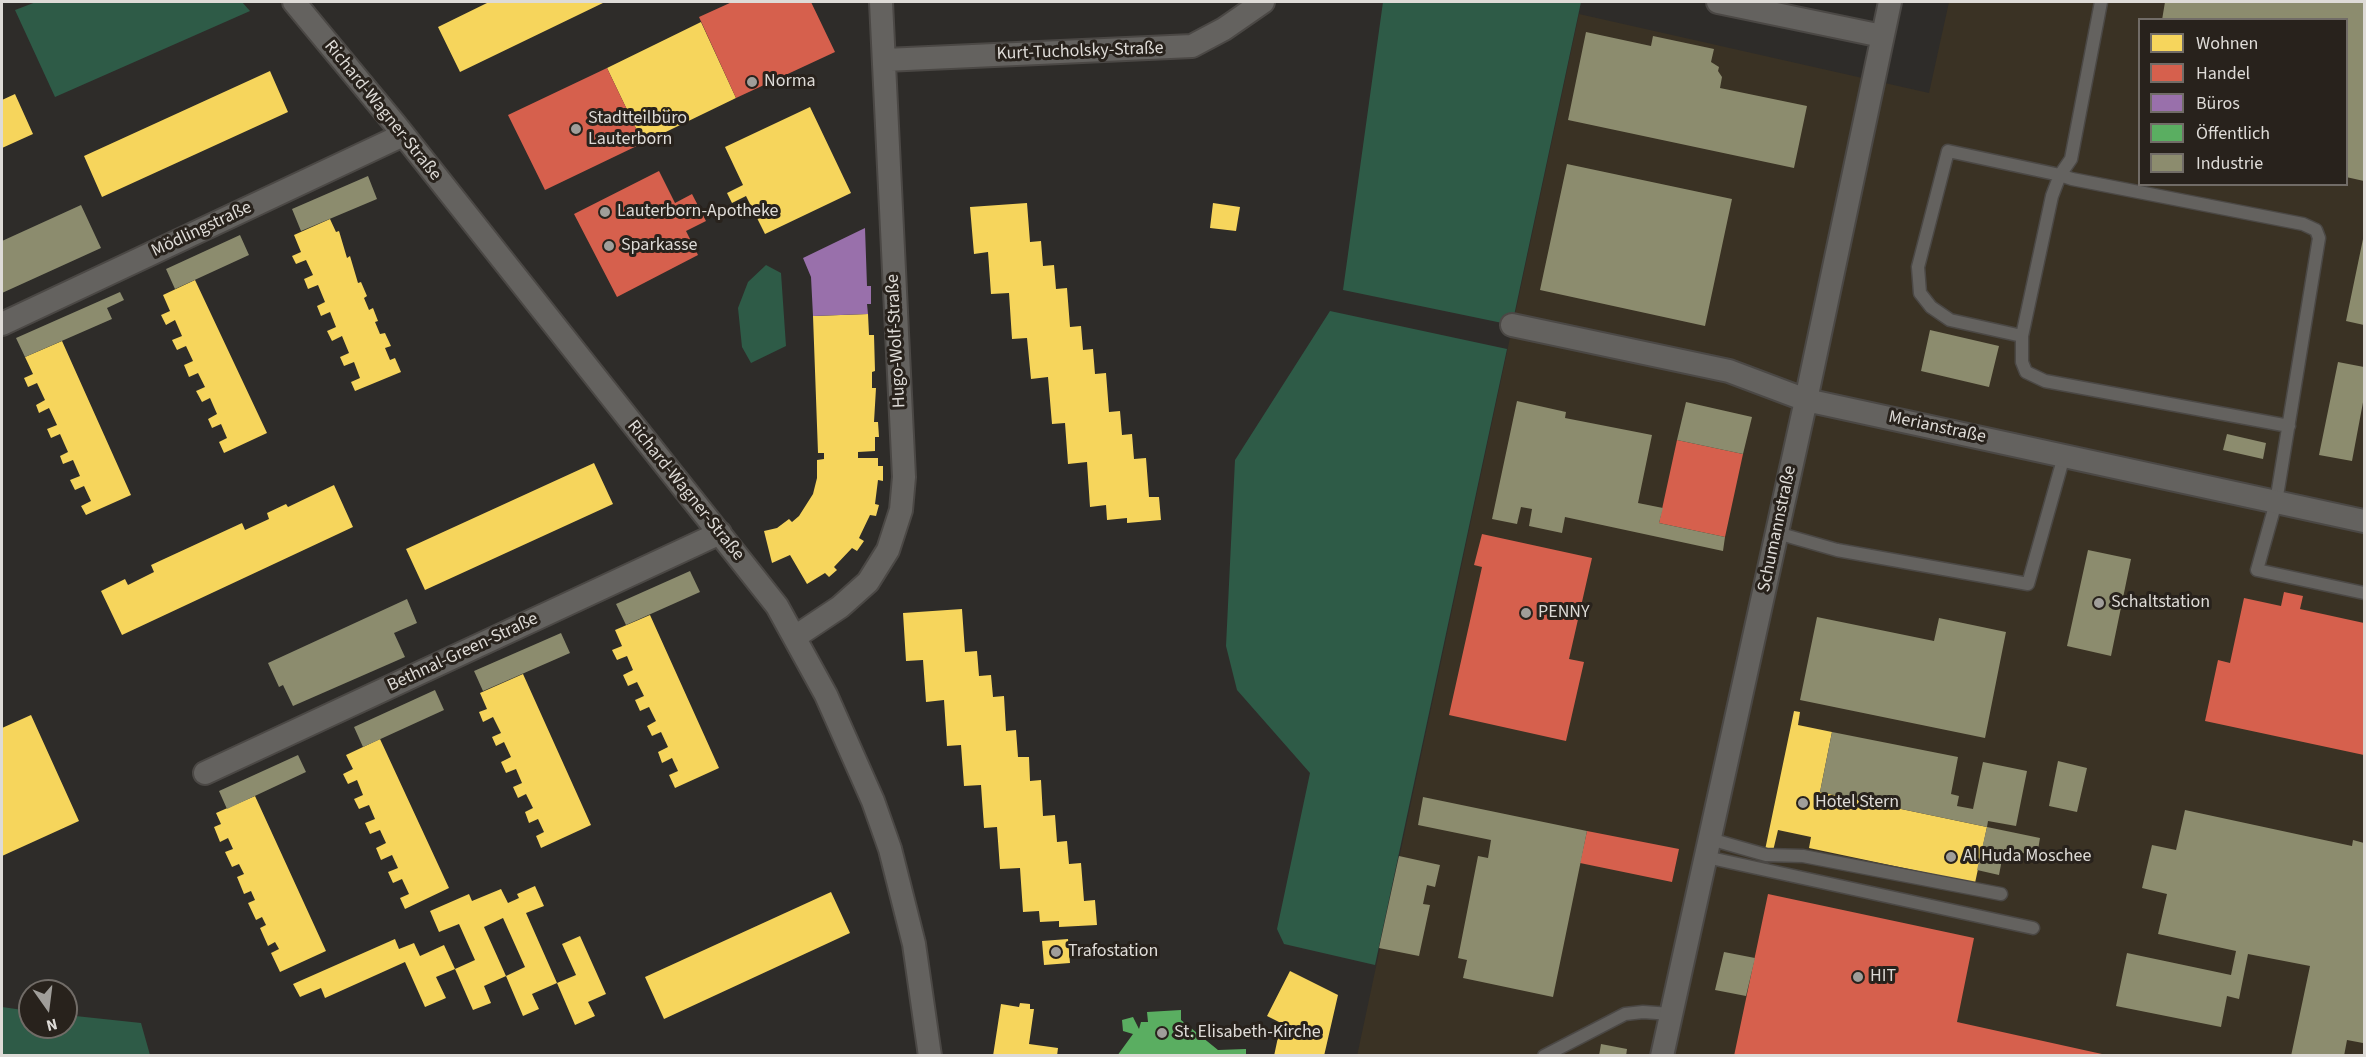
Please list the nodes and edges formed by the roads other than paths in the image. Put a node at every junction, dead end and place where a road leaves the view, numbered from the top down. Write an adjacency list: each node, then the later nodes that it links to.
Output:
1 (294, 2): 9 (street, Richard-Wagner-Straße)
2 (881, 2): 8 (street, Hugo-Wolf-Straße)
3 (1263, 2): 8 (street, Kurt-Tucholsky-Straße)
4 (1718, 2): 7 (street)
5 (1890, 2): 7 (street, Schumannstraße)
6 (2101, 2): 10 (lane)
7 (1882, 36): 14 (street, Schumannstraße)
8 (885, 60): 22 (street, Hugo-Wolf-Straße)
9 (403, 135): 11 (street, Mödlingstraße); 19 (street, Richard-Wagner-Straße)
10 (2060, 175): 13 (lane); 13 (lane); 15 (lane)
11 (2, 324)
12 (1512, 325): 14 (street, Merianstraße)
13 (2022, 336): 15 (lane)
14 (1806, 400): 16 (street, Merianstraße); 20 (street, Schumannstraße)
15 (2289, 426): 17 (lane)
16 (2064, 456): 17 (street, Merianstraße); 20 (lane)
17 (2276, 502): 18 (street, Merianstraße); 21 (lane)
18 (2364, 521)
19 (720, 533): 22 (street, Richard-Wagner-Straße); 23 (street, Bethnal-Green-Straße)
20 (1777, 533): 24 (street, Schumannstraße)
21 (2364, 593)
22 (795, 636): 28 (street, Richard-Wagner-Straße)
23 (205, 773)
24 (1708, 848): 25 (lane); 26 (lane); 27 (street, Schumannstraße)
25 (2001, 894)
26 (2033, 928)
27 (1671, 1014): 29 (lane); 30 (street, Schumannstraße)
28 (930, 1056)
29 (1544, 1056)
30 (1662, 1056)

